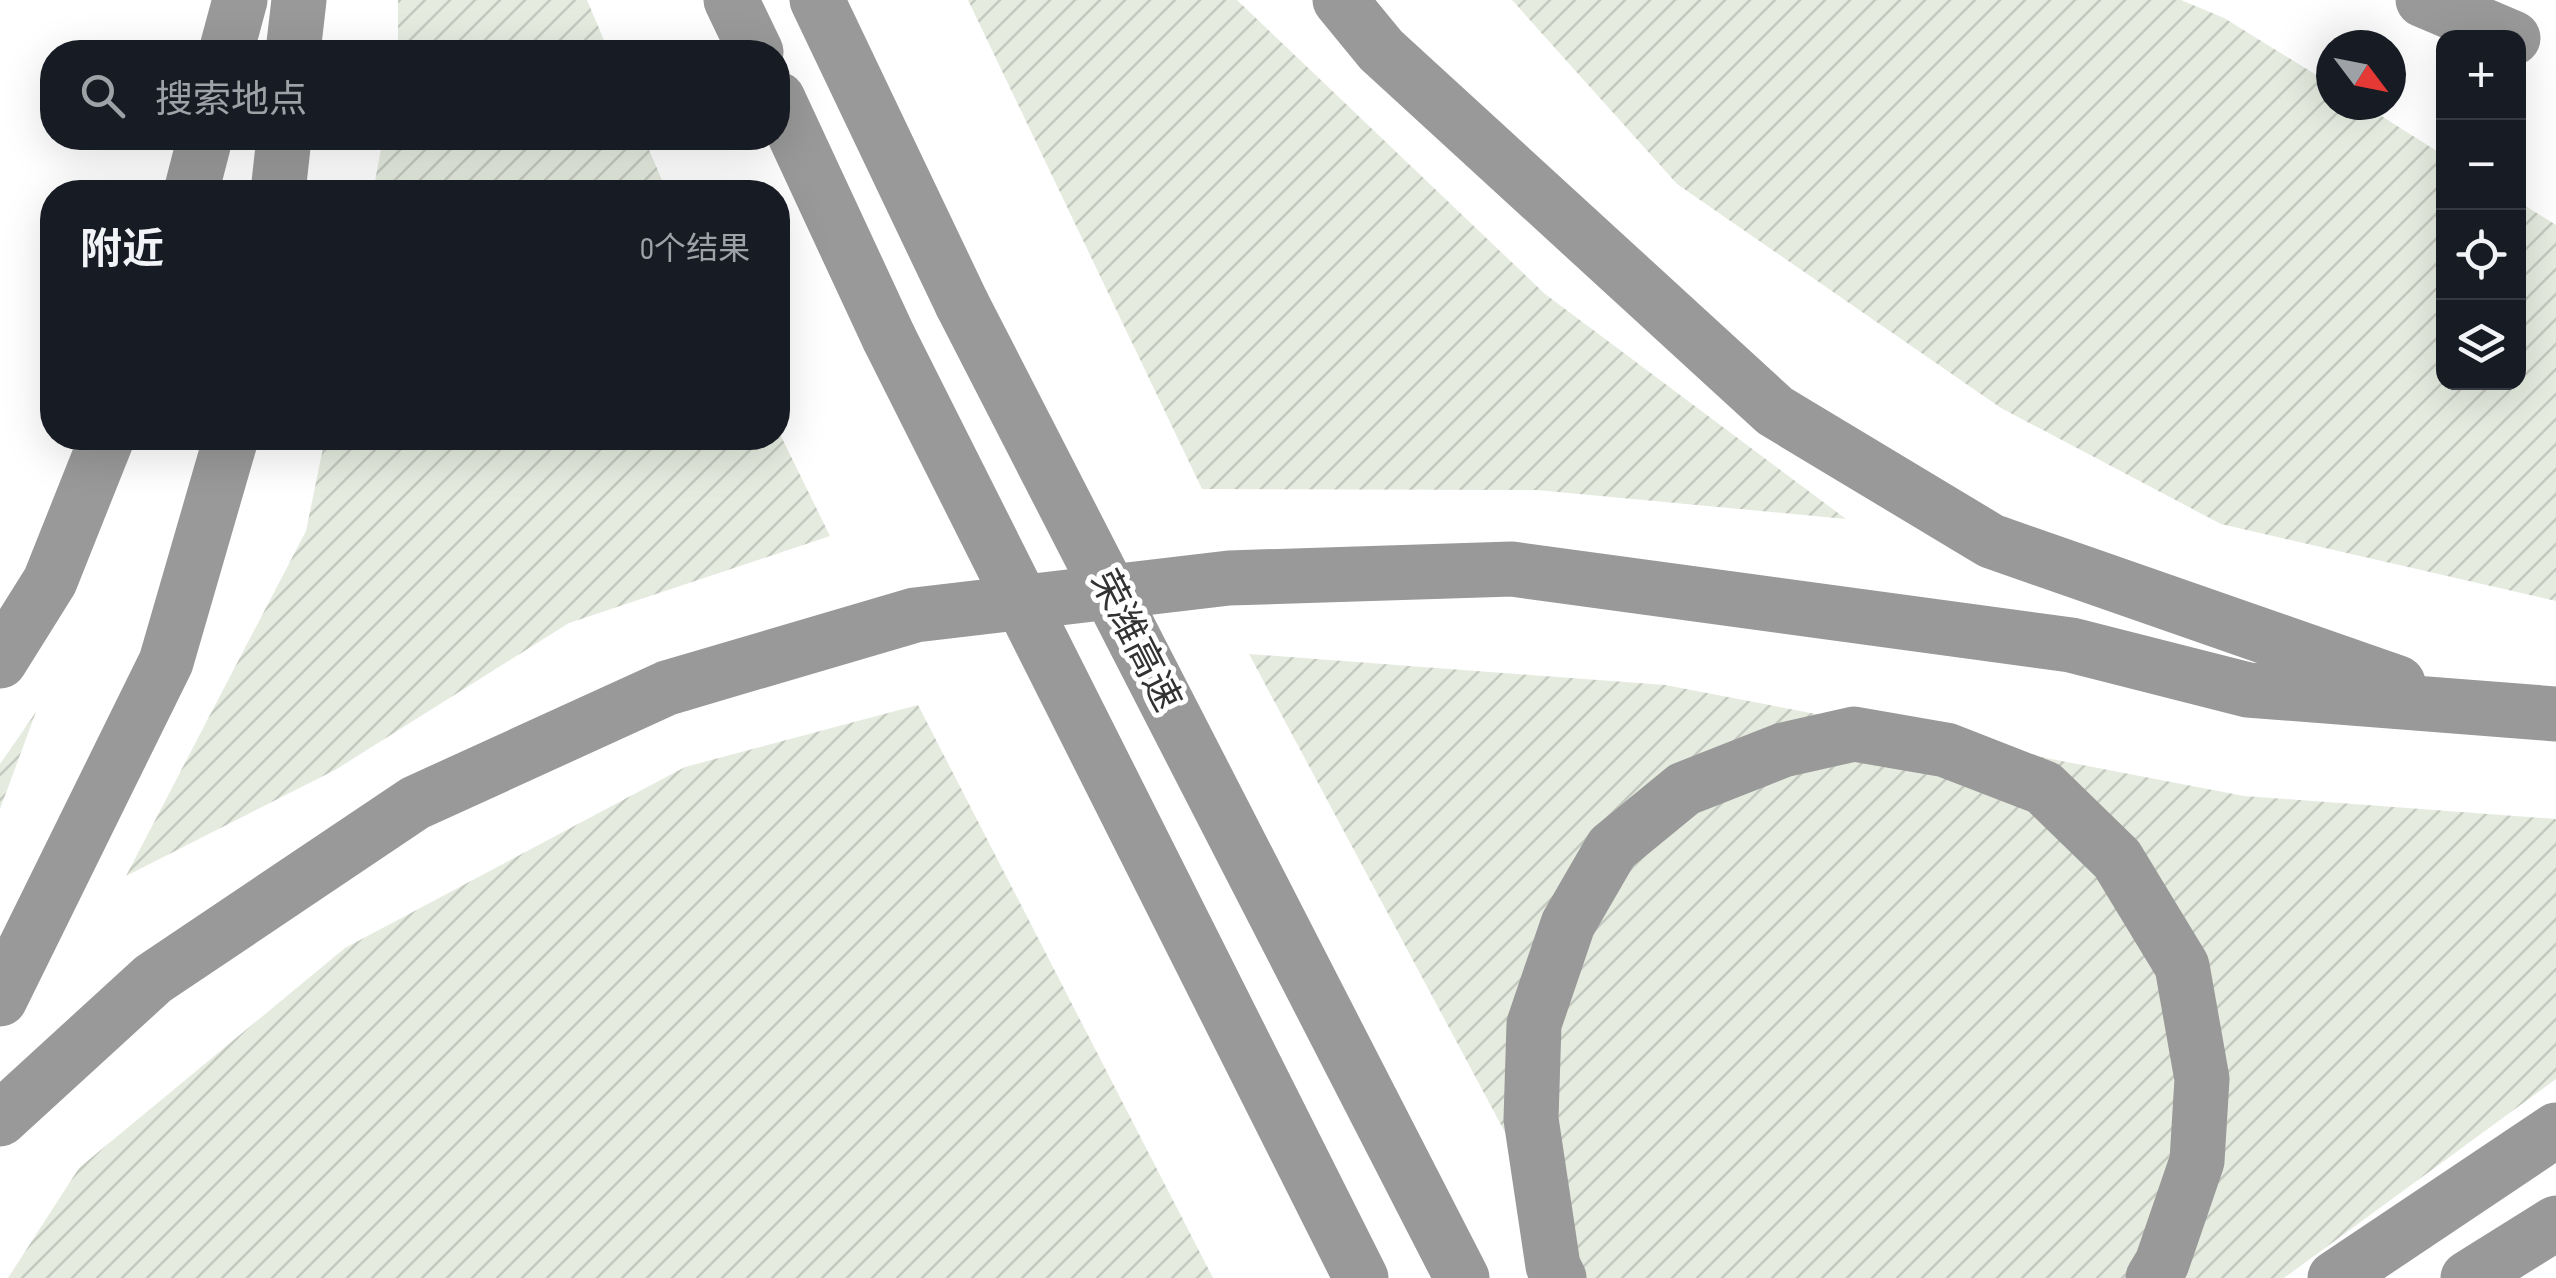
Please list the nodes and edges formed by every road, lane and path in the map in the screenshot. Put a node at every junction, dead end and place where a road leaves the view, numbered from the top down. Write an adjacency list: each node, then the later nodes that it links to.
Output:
1 (240, 0): 8 (highway)
2 (299, 0): 9 (highway)
3 (731, 0): 10 (highway)
4 (817, 0): 29 (highway, 荣潍高速, bridge)
5 (1340, 0): 21 (highway)
6 (2423, 0): 7 (highway)
7 (2495, 30)
8 (229, 40)
9 (294, 40)
10 (750, 40)
11 (2526, 43): 12 (highway)
12 (2556, 56)
13 (790, 125): 28 (highway, bridge)
14 (202, 150): 16 (highway)
15 (283, 150): 17 (highway)
16 (194, 180)
17 (279, 180)
18 (102, 450): 20 (highway)
19 (228, 450): 23 (highway)
20 (0, 661)
21 (2472, 709): 22 (highway); 24 (highway)
22 (2556, 714)
23 (0, 999)
24 (0, 1118)
25 (2556, 1130): 31 (highway)
26 (2556, 1223): 32 (highway)
27 (1556, 1272): 30 (highway)
28 (1361, 1278)
29 (1462, 1278)
30 (2153, 1278)
31 (2335, 1278)
32 (2468, 1278)

